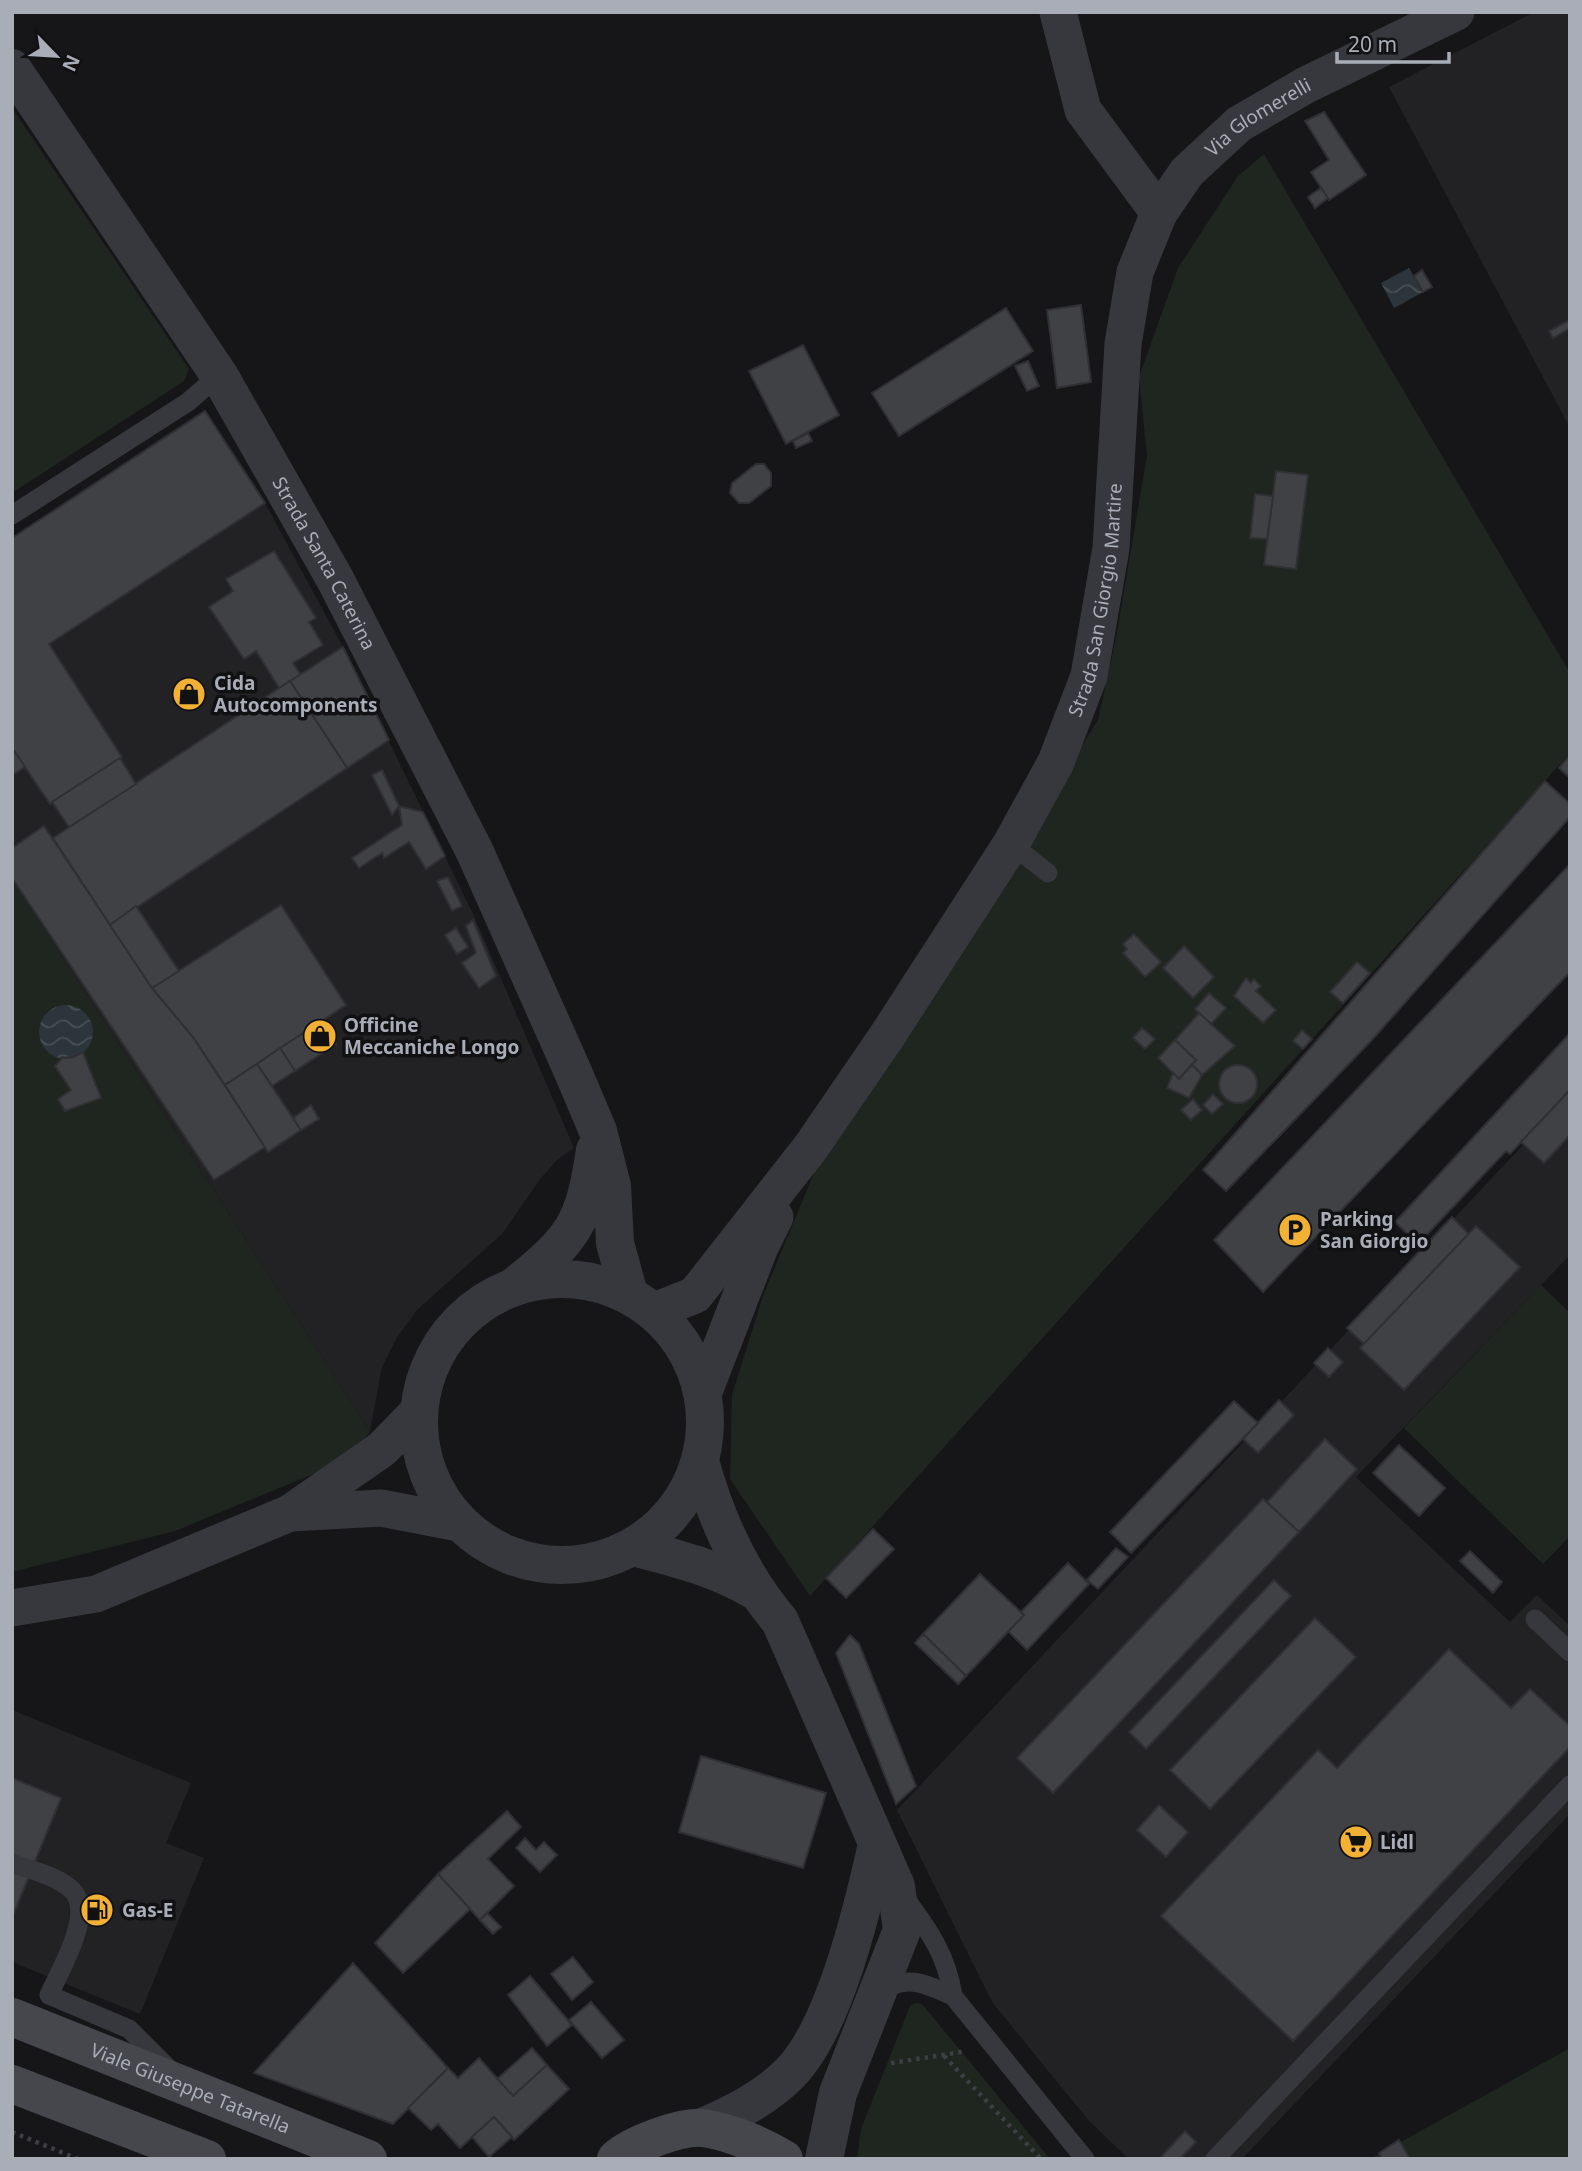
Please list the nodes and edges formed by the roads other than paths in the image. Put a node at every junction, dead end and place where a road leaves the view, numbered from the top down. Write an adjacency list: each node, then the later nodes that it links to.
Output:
1 (1058, 12): 4 (street)
2 (1456, 12): 4 (street, Via Glomerelli)
3 (12, 68): 5 (street, Strada Santa Caterina)
4 (1159, 213): 7 (street, Strada San Giorgio Martire)
5 (219, 375): 6 (lane); 9 (street, Strada Santa Caterina)
6 (12, 515)
7 (1011, 844): 8 (lane); 10 (street, Strada San Giorgio Martire)
8 (1048, 873)
9 (598, 1130): 11 (street); 12 (street, Strada Santa Caterina)
10 (811, 1147): 12 (street, Strada San Giorgio Martire); 13 (street, Strada San Giorgio Martire)
11 (515, 1286): 12 (street); 14 (street)
12 (642, 1302): 13 (street)
13 (703, 1394): 15 (street)
14 (419, 1410): 16 (street); 17 (street)
15 (700, 1461): 18 (street); 19 (street)
16 (290, 1513): 17 (street); 20 (street)
17 (459, 1522): 18 (street)
18 (633, 1547): 19 (street)
19 (755, 1591): 24 (street)
20 (12, 1608)
21 (1535, 1619): 22 (lane)
22 (1570, 1652)
23 (1570, 1785): 40 (lane)
24 (877, 1844): 26 (street); 32 (street)
25 (12, 1863): 31 (lane)
26 (896, 1886): 27 (lane); 28 (street)
27 (953, 1996): 28 (lane); 39 (lane)
28 (874, 2001): 38 (street)
29 (12, 2017): 31 (main road, Viale Giuseppe Tatarella)
30 (12, 2084): 33 (main road)
31 (190, 2090): 36 (main road, Viale Giuseppe Tatarella)
32 (701, 2128): 34 (main road); 37 (main road)
33 (177, 2152): 35 (main road)
34 (616, 2158)
35 (206, 2159)
36 (368, 2159)
37 (784, 2159)
38 (824, 2159)
39 (1085, 2159)
40 (1215, 2159)

